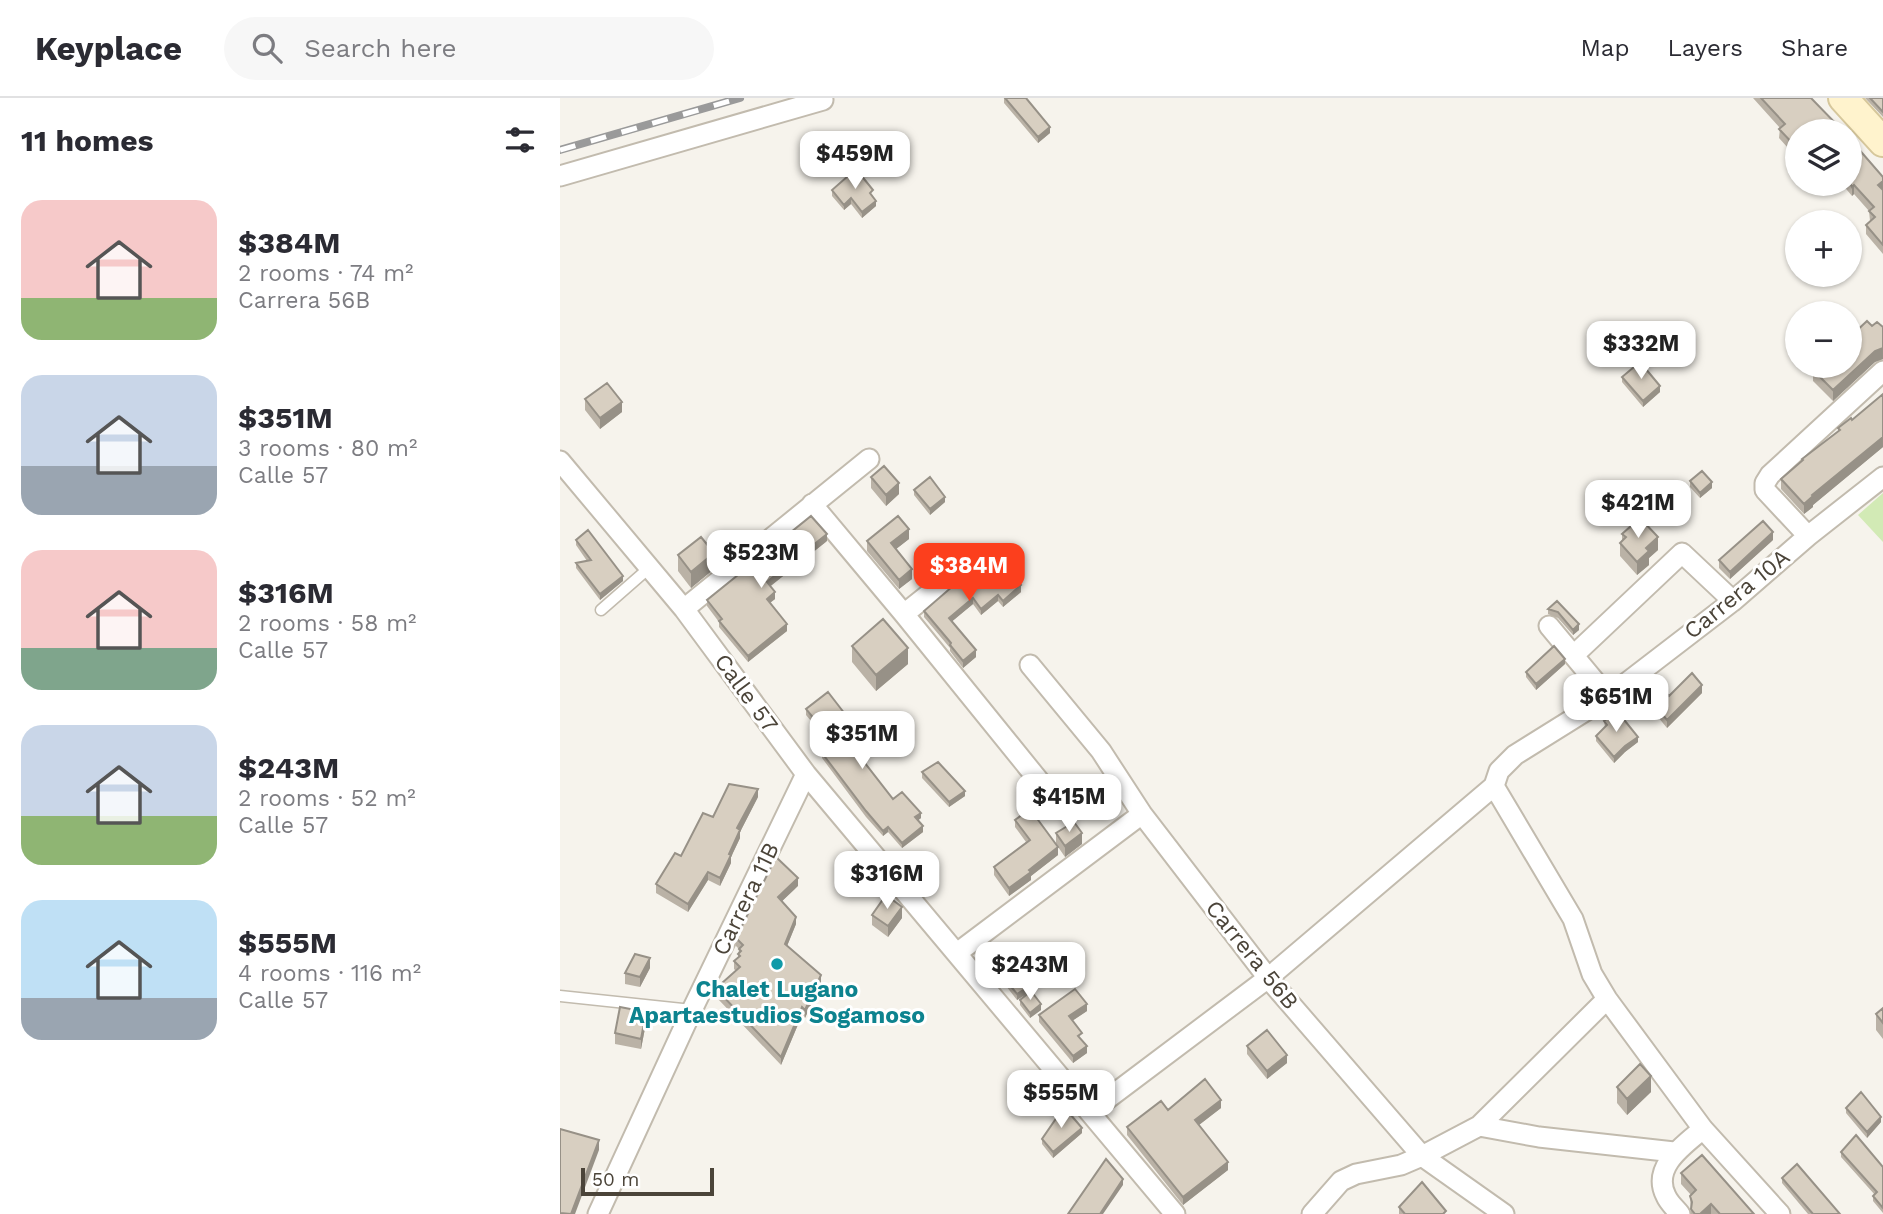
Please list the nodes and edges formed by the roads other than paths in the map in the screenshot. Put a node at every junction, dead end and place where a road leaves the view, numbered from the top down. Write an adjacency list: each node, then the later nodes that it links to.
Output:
1 (1843, 98): 3 (street)
2 (823, 100): 4 (street)
3 (1883, 142)
4 (560, 176)
5 (1883, 371): 10 (street)
6 (869, 459): 9 (street)
7 (560, 461): 12 (street, Calle 57)
8 (1883, 477): 10 (street, Carrera 10A)
9 (812, 504): 14 (street); 16 (street)
10 (1808, 536): 13 (street, Carrera 10A)
11 (974, 558): 16 (street)
12 (649, 568): 14 (street, Calle 57); 15 (lane)
13 (1732, 601): 18 (street); 20 (street, Carrera 10A)
14 (684, 609): 21 (street, Calle 57)
15 (601, 610)
16 (904, 614): 23 (street)
17 (1549, 626): 18 (street)
18 (1574, 655): 20 (street)
19 (1030, 665): 24 (street, Carrera 56B)
20 (1608, 697): 22 (street, Carrera 10A)
21 (806, 774): 25 (street, Calle 57); 29 (street, Carrera 11B)
22 (1494, 786): 26 (street, Carrera 10A); 28 (street)
23 (1057, 803)
24 (1142, 814): 25 (street); 26 (street, Carrera 56B)
25 (957, 953): 30 (street, Calle 57)
26 (1268, 978): 30 (street, Carrera 10A); 34 (street, Carrera 56B)
27 (560, 996): 29 (lane)
28 (1607, 999): 31 (street); 32 (street)
29 (692, 1010): 35 (street, Carrera 11B)
30 (1090, 1112): 36 (street, Calle 57)
31 (1479, 1126): 33 (street); 34 (street)
32 (1703, 1129): 33 (street); 40 (street)
33 (1674, 1153): 39 (street)
34 (1422, 1156): 37 (street); 38 (street, Carrera 56B)
35 (598, 1214)
36 (1175, 1214)
37 (1312, 1214)
38 (1504, 1214)
39 (1680, 1214)
40 (1780, 1214)

